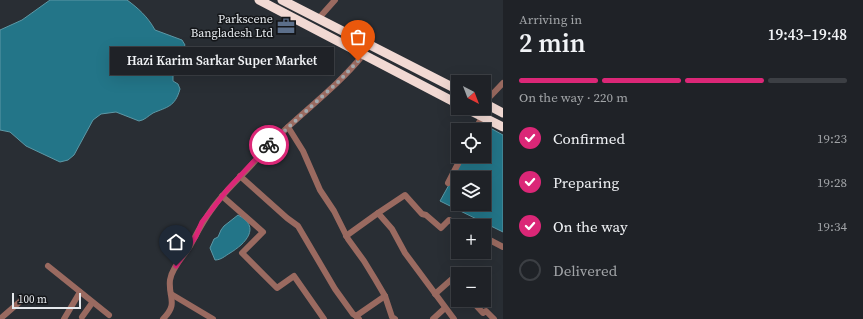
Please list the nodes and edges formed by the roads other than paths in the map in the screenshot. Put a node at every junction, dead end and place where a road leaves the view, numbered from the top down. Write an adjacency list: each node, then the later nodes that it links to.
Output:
1 (259, 0): 5 (highway)
2 (282, 0): 4 (highway)
3 (335, 0): 4 (street)
4 (319, 18): 7 (highway)
5 (363, 55): 9 (highway); 15 (street)
6 (503, 83): 8 (street)
7 (451, 86)
8 (491, 96)
9 (451, 100)
10 (491, 107): 11 (highway)
11 (503, 113)
12 (478, 115): 13 (highway)
13 (482, 117): 14 (street); 16 (highway)
14 (479, 123)
15 (288, 127): 18 (street); 23 (street)
16 (503, 127)
17 (458, 163): 19 (street)
18 (240, 176): 20 (street); 38 (street)
19 (448, 183)
20 (222, 196): 29 (street); 43 (street)
21 (378, 213): 22 (street); 23 (street); 30 (street)
22 (451, 221)
23 (346, 236): 31 (street)
24 (491, 241): 25 (street)
25 (503, 247)
26 (48, 266): 28 (street)
27 (451, 280): 30 (street)
28 (80, 292): 33 (street); 40 (street)
29 (171, 294): 41 (street); 42 (street)
30 (435, 294): 35 (street)
31 (384, 296): 38 (street); 44 (street)
32 (23, 299): 39 (street)
33 (92, 303): 36 (street); 37 (street)
34 (477, 307): 47 (street)
35 (445, 308): 45 (street); 46 (street)
36 (109, 315)
37 (82, 317)
38 (358, 317)
39 (0, 319)
40 (64, 319)
41 (163, 319)
42 (213, 319)
43 (324, 319)
44 (395, 319)
45 (434, 319)
46 (454, 319)
47 (494, 319)

